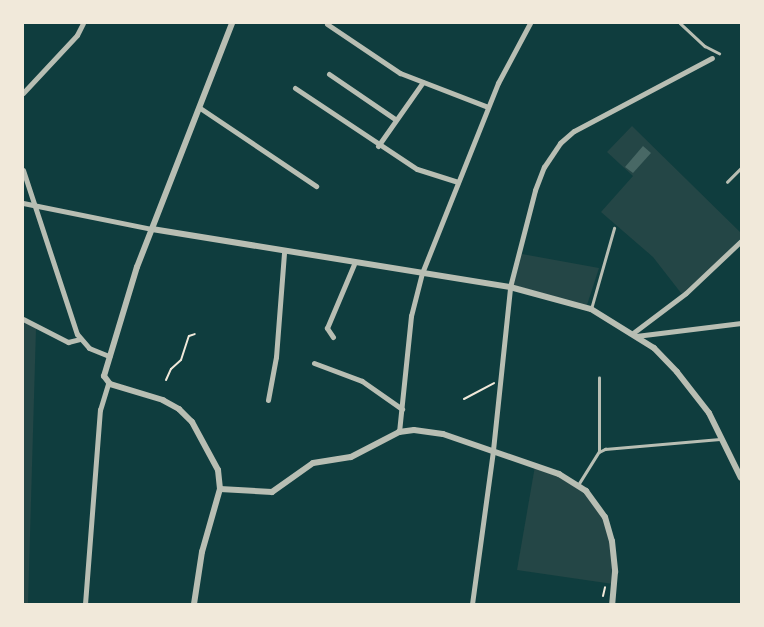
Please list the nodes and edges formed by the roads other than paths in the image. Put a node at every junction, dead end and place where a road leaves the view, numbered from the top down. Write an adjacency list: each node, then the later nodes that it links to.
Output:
1 (83, 23): 11 (street)
2 (232, 23): 13 (street)
3 (530, 23): 12 (street)
4 (680, 23): 6 (lane)
5 (327, 24): 9 (street)
6 (719, 53)
7 (712, 58): 29 (street)
8 (329, 75): 14 (street)
9 (423, 82): 12 (street); 14 (street)
10 (295, 88): 15 (street)
11 (23, 93)
12 (488, 107): 18 (street)
13 (200, 108): 20 (street); 24 (street)
14 (395, 120): 15 (street)
15 (378, 146): 18 (street)
16 (741, 168): 19 (lane)
17 (23, 170): 22 (street)
18 (458, 182): 28 (street)
19 (727, 182)
20 (316, 186)
21 (23, 203): 22 (street)
22 (33, 205): 24 (street); 35 (street)
23 (614, 228): 30 (lane)
24 (152, 229): 26 (street); 36 (street)
25 (741, 241): 33 (street)
26 (284, 253): 27 (street); 40 (street)
27 (354, 264): 28 (street); 34 (street)
28 (422, 273): 29 (street); 41 (street)
29 (510, 287): 30 (street); 44 (street)
30 (591, 309): 33 (street)
31 (23, 319): 35 (street)
32 (741, 323): 33 (street)
33 (635, 334): 43 (street)
34 (333, 337)
35 (80, 340): 36 (street)
36 (109, 356): 39 (street)
37 (314, 363): 41 (street)
38 (599, 378): 45 (lane)
39 (108, 383): 48 (street); 49 (street)
40 (268, 400)
41 (402, 409): 42 (street)
42 (400, 432): 44 (street); 48 (street)
43 (722, 439): 45 (lane); 46 (street)
44 (493, 450): 47 (street); 51 (street)
45 (599, 452): 47 (lane)
46 (741, 478)
47 (578, 485): 52 (street)
48 (220, 489): 50 (street)
49 (85, 604)
50 (194, 604)
51 (472, 604)
52 (613, 604)

